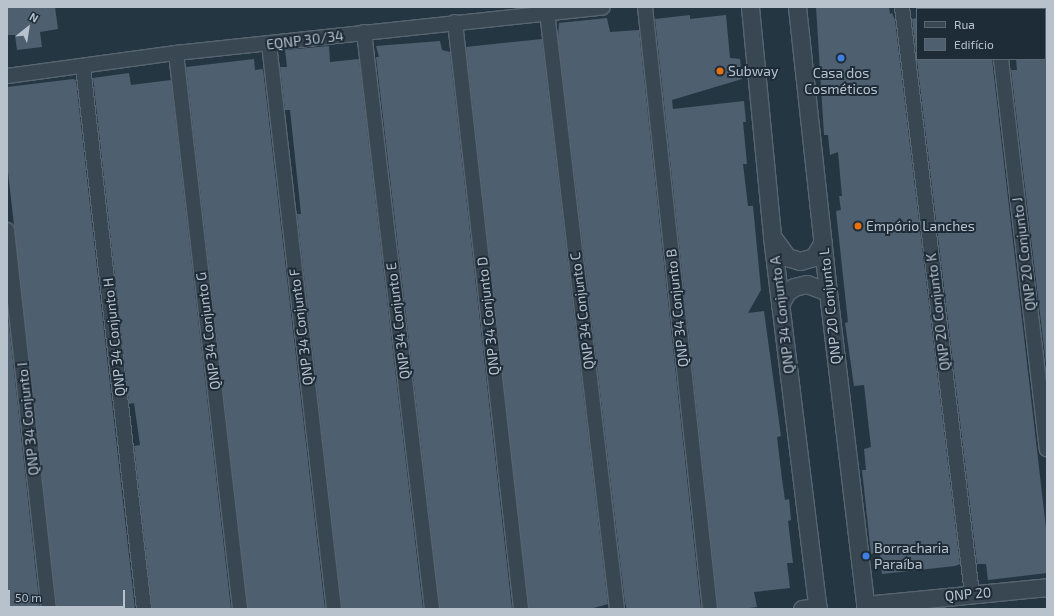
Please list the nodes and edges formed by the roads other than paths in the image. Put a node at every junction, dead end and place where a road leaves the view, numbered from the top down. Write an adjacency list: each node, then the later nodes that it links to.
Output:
1 (603, 7): 6 (street, EQNP 30/34)
2 (645, 7): 31 (street, QNP 34 Conjunto B)
3 (750, 7): 15 (street, QNP 34 Conjunto A)
4 (797, 7): 16 (street, QNP 20 Conjunto L)
5 (902, 7): 21 (street, QNP 20 Conjunto K)
6 (548, 12): 7 (street, EQNP 30/34); 30 (street, QNP 34 Conjunto C)
7 (455, 22): 8 (street, EQNP 30/34); 29 (street, QNP 34 Conjunto D)
8 (364, 32): 9 (street, EQNP 30/34); 28 (street, QNP 34 Conjunto E)
9 (269, 44): 10 (street, EQNP 30/34); 27 (street, QNP 34 Conjunto F)
10 (176, 53): 12 (street, EQNP 30/34); 26 (street, QNP 34 Conjunto G)
11 (1001, 60): 19 (street, QNP 20 Conjunto J)
12 (83, 66): 13 (street, EQNP 30/34); 25 (street, QNP 34 Conjunto H)
13 (7, 76)
14 (7, 230): 24 (street, QNP 34 Conjunto I)
15 (772, 237): 16 (street); 18 (street, QNP 34 Conjunto A)
16 (823, 242): 17 (street, QNP 20 Conjunto L)
17 (828, 292): 18 (street); 22 (street, QNP 20 Conjunto L)
18 (780, 305): 23 (street, QNP 34 Conjunto A)
19 (1047, 449)
20 (1047, 587): 21 (street, QNP 20)
21 (972, 594): 22 (street, QNP 20)
22 (866, 607)
23 (812, 608)
24 (49, 609)
25 (144, 609)
26 (240, 609)
27 (334, 609)
28 (432, 609)
29 (521, 609)
30 (617, 609)
31 (710, 609)

